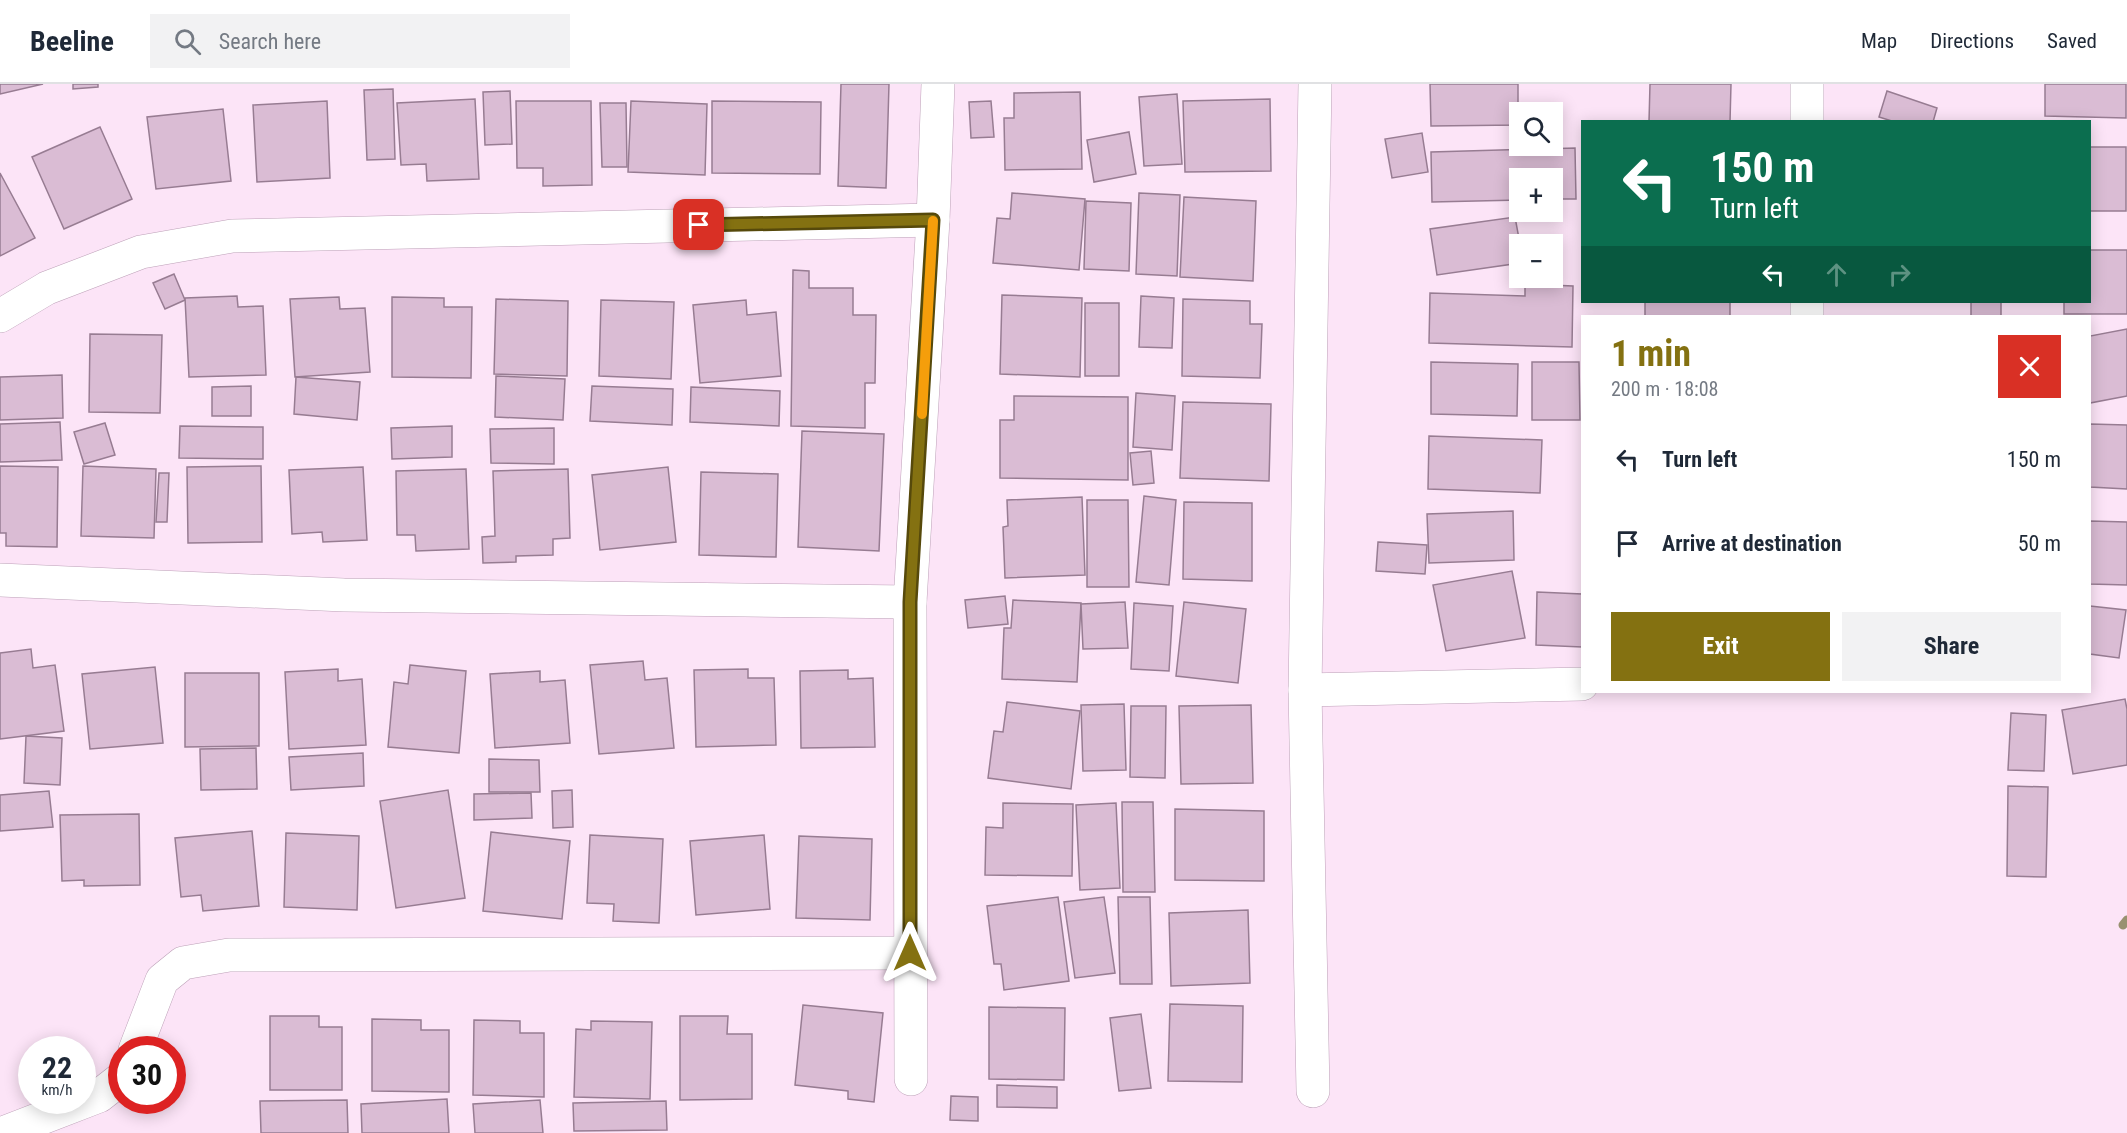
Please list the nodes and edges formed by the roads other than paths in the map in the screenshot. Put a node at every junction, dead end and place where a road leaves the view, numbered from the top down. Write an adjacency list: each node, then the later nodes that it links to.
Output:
1 (938, 84): 5 (street)
2 (1316, 84): 10 (street)
3 (1807, 84): 4 (street)
4 (1807, 120)
5 (933, 220): 6 (street); 8 (street)
6 (0, 316)
7 (0, 580): 8 (street)
8 (910, 602): 11 (street)
9 (1581, 684): 10 (street)
10 (1305, 690): 15 (street)
11 (910, 953): 12 (street); 13 (street)
12 (140, 1036)
13 (911, 1079)
14 (108, 1089): 16 (street)
15 (1313, 1091)
16 (3, 1133)

